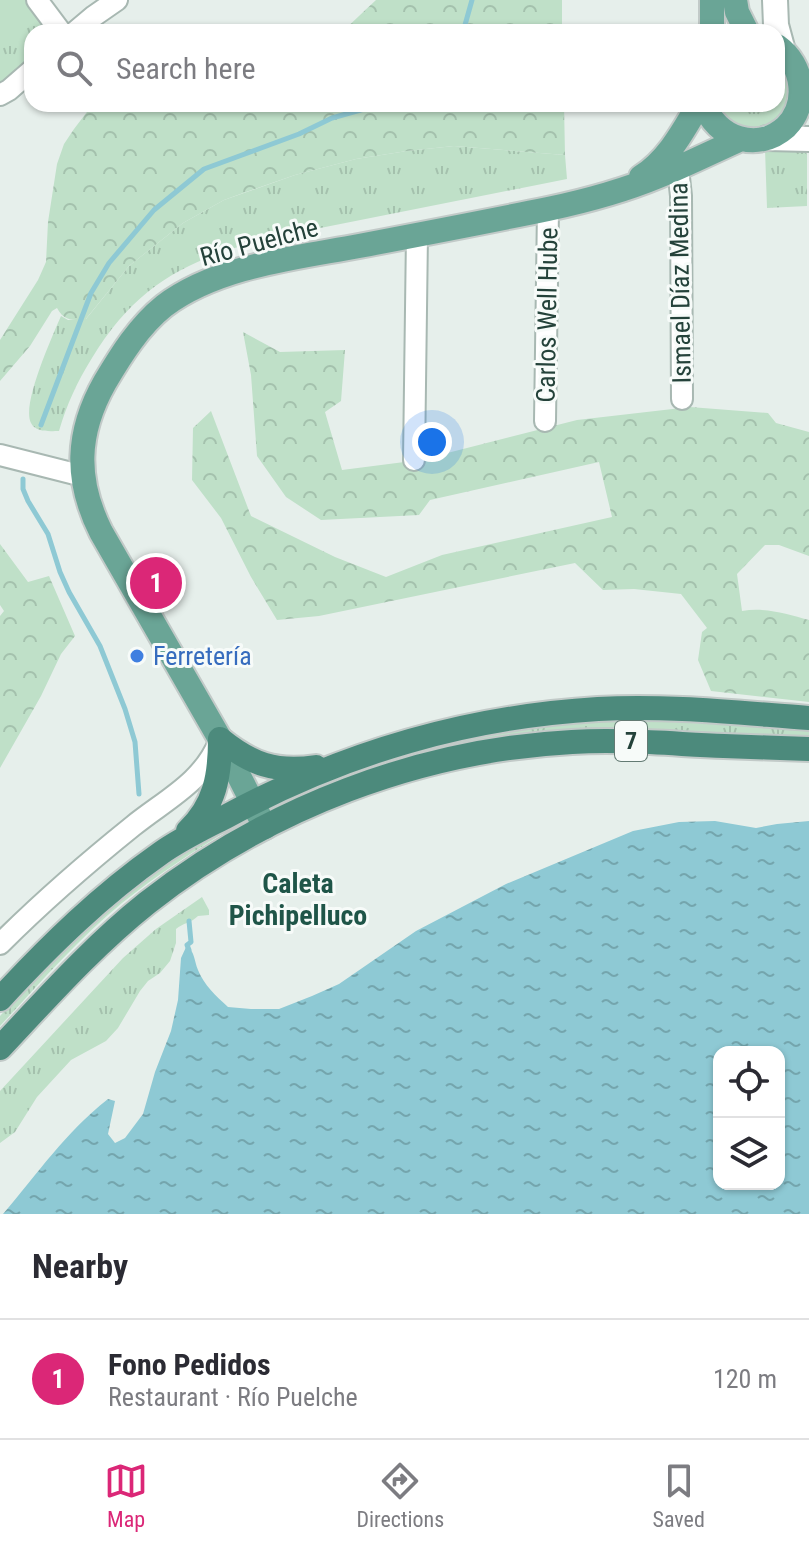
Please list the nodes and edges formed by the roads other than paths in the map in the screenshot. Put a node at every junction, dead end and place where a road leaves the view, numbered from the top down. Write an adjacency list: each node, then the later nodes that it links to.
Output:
1 (37, 0): 6 (street)
2 (117, 0): 7 (street)
3 (712, 0): 8 (main road)
4 (735, 0): 9 (main road)
5 (775, 2): 10 (street); 11 (street)
6 (55, 24)
7 (84, 24)
8 (712, 24)
9 (743, 24)
10 (765, 24)
11 (776, 24)
12 (785, 54): 15 (main road)
13 (24, 77): 14 (street)
14 (0, 95)
15 (806, 95): 18 (main road)
16 (696, 112): 22 (main road, Río Puelche)
17 (707, 112): 19 (main road)
18 (767, 138): 19 (main road); 20 (street)
19 (741, 139): 21 (main road, Río Puelche)
20 (809, 139)
21 (678, 168): 22 (main road, Río Puelche); 25 (street, Ismael Díaz Medina)
22 (622, 189): 23 (main road, Río Puelche)
23 (548, 209): 24 (main road, Río Puelche); 26 (street, Carlos Well Hube)
24 (417, 234): 28 (street); 29 (main road, Río Puelche)
25 (682, 399)
26 (545, 421)
27 (0, 455): 29 (street)
28 (414, 460)
29 (83, 476): 31 (main road, Río Puelche)
30 (809, 718): 33 (highway, 7)
31 (220, 739): 33 (highway); 34 (main road, Río Puelche); 36 (highway); 37 (street)
32 (809, 749): 35 (highway, 7)
33 (338, 763): 34 (highway, 7)
34 (252, 803): 35 (main road, Río Puelche); 36 (highway, 7)
35 (265, 827): 39 (highway, 7)
36 (175, 844): 38 (highway, 7)
37 (0, 944)
38 (0, 999)
39 (0, 1048)

